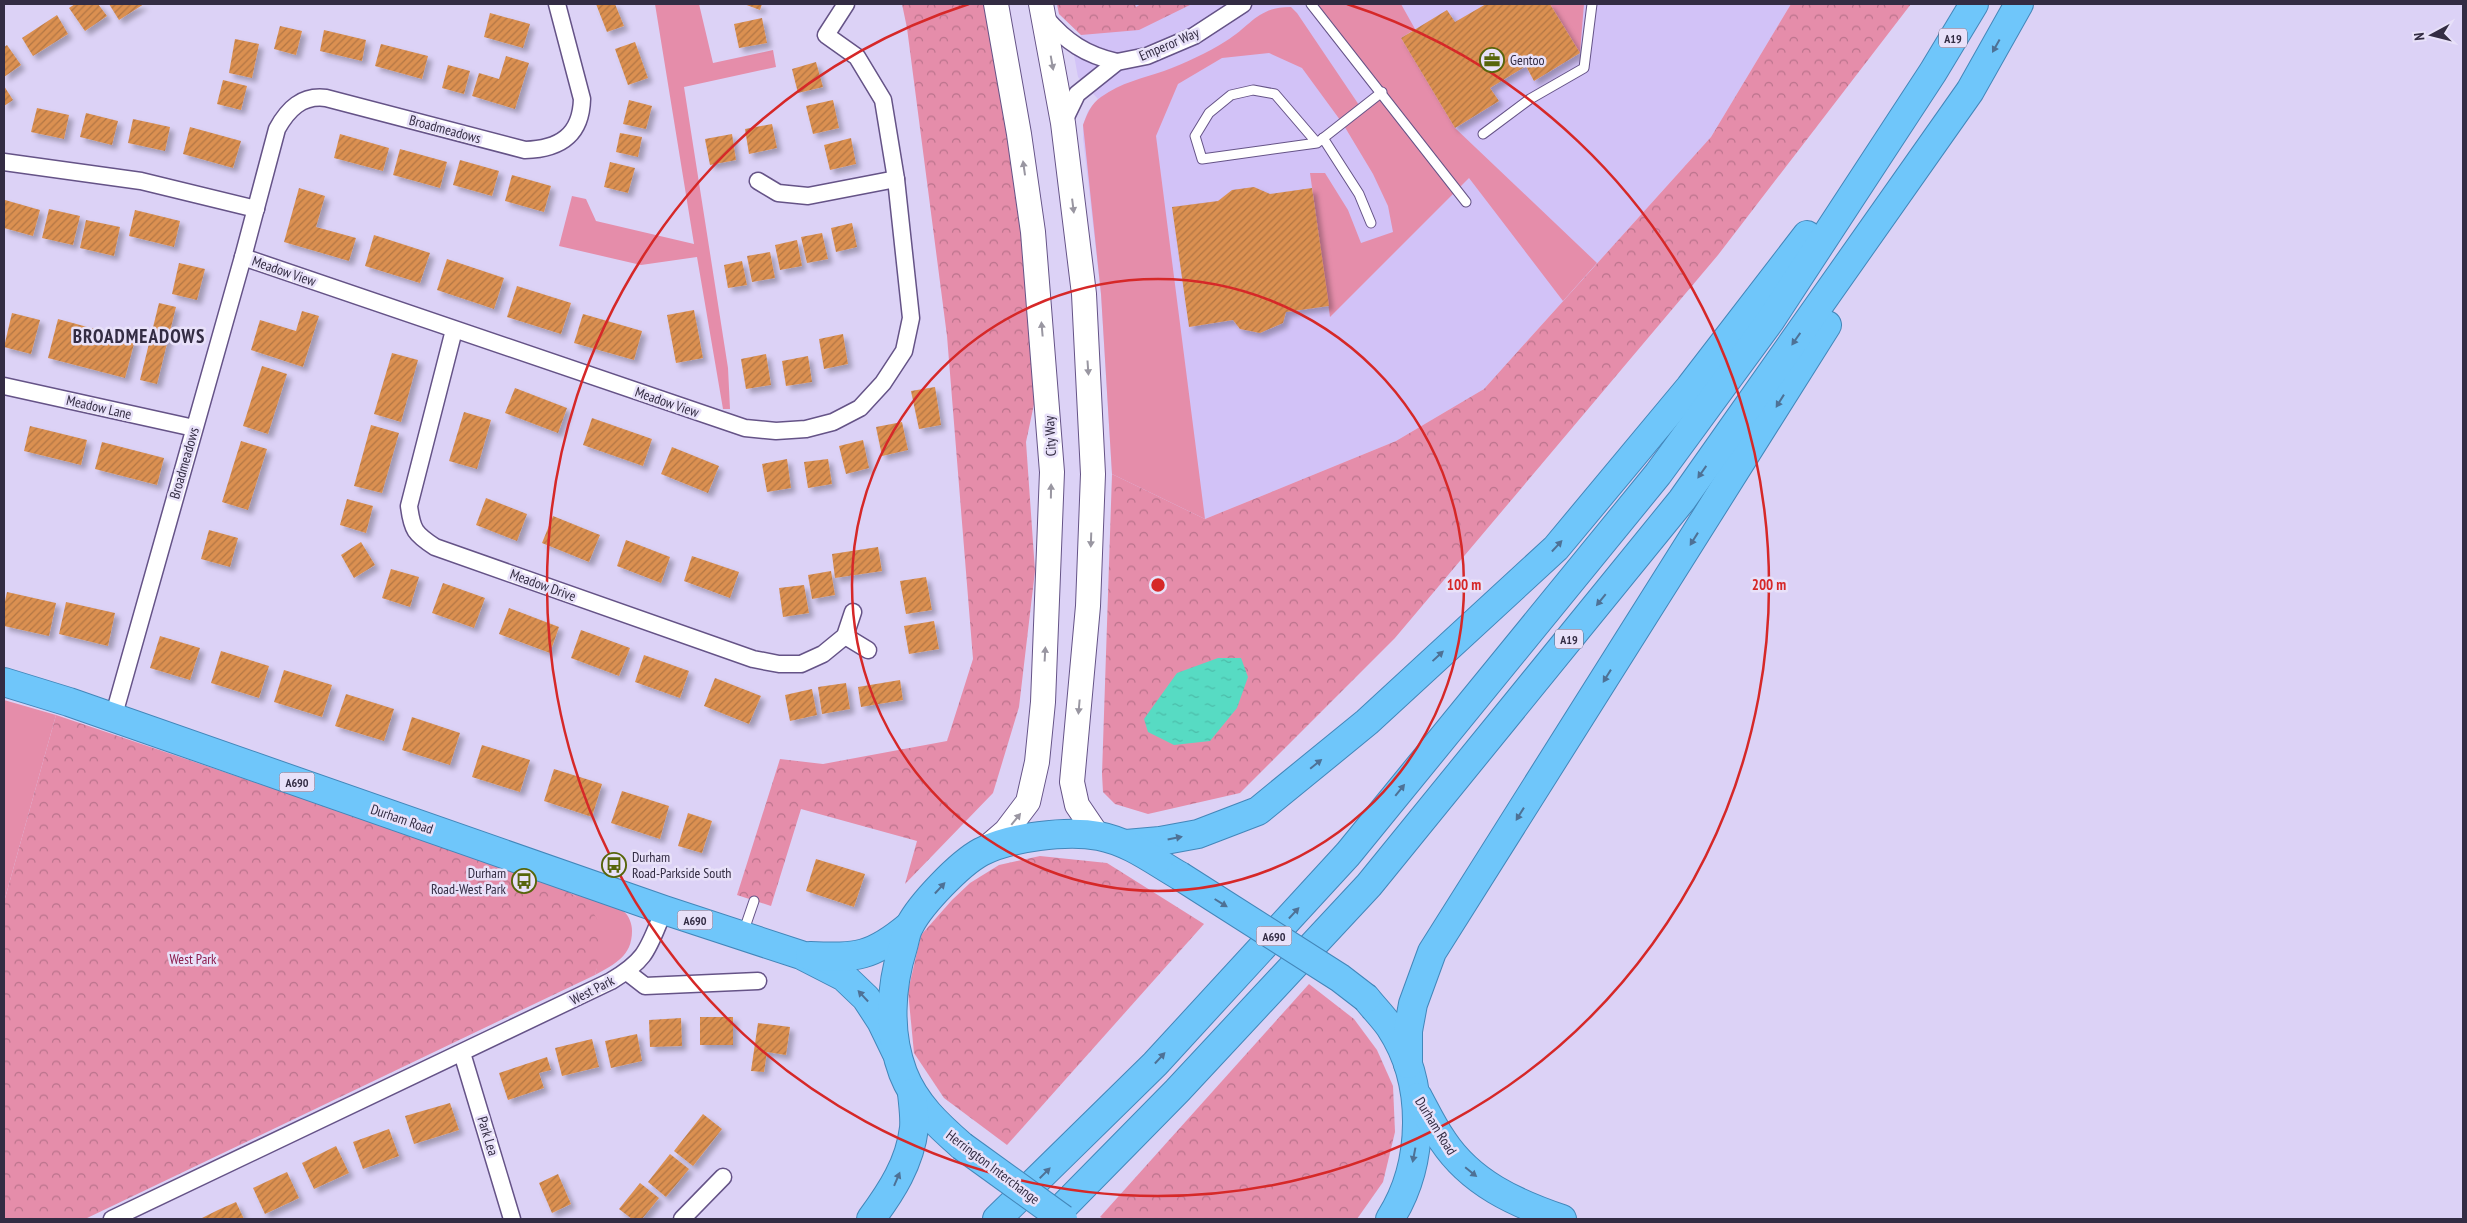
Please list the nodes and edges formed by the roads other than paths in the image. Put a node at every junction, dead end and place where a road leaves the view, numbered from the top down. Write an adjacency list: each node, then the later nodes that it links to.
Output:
1 (557, 4): 21 (street, Broadmeadows)
2 (846, 4): 18 (street, Meadow View)
3 (996, 4): 34 (main road, City Way, one-way to 3)
4 (1243, 4): 10 (street, Emperor Way)
5 (1311, 4): 13 (lane)
6 (1592, 4): 15 (lane)
7 (1974, 4): 11 (highway, A19)
8 (2019, 4): 12 (highway, A19, one-way to 12)
9 (1043, 10): 10 (street, Emperor Way); 14 (main road, one-way to 14)
10 (1117, 62): 14 (street, Emperor Way)
11 (1933, 72): 33 (highway, one-way to 11); 51 (highway, A19, one-way to 11)
12 (1970, 91): 44 (highway, one-way to 44); 52 (highway, A19, one-way to 52)
13 (1382, 92): 16 (lane); 20 (lane)
14 (1063, 123): 32 (main road, one-way to 32)
15 (1483, 134)
16 (1320, 141): 16 (lane); 22 (lane)
17 (4, 162): 21 (street)
18 (896, 179): 19 (street); 24 (street, Meadow View)
19 (758, 181)
20 (1466, 202)
21 (256, 209): 23 (street, Broadmeadows)
22 (1371, 223)
23 (243, 257): 24 (street, Meadow View); 26 (street, Broadmeadows)
24 (454, 330): 28 (street, Meadow Drive)
25 (4, 386): 26 (street, Meadow Lane)
26 (194, 428): 31 (street, Broadmeadows)
27 (853, 612): 28 (street)
28 (845, 636): 29 (street)
29 (868, 650)
30 (4, 682): 31 (highway, Durham Road / A690)
31 (113, 718): 36 (highway, Durham Road / A690)
32 (1098, 836): 33 (highway, A690); 34 (highway, Herrington Interchange / A690)
33 (1126, 844): 44 (highway, A690, one-way to 44, bridge)
34 (981, 852): 37 (highway, Herrington Interchange / A690, one-way to 34)
35 (754, 901): 38 (lane)
36 (664, 910): 38 (highway, Durham Road / A690); 40 (street, West Park)
37 (909, 926): 39 (highway, A690); 42 (highway, Herrington Interchange)
38 (742, 936): 39 (highway, Durham Road / A690)
39 (801, 955): 42 (highway, A690, one-way to 39)
40 (627, 972): 41 (street); 43 (street, West Park)
41 (758, 981)
42 (896, 1052): 45 (highway, Herrington Interchange / A690)
43 (462, 1053): 47 (street, West Park); 48 (street, Park Lea)
44 (1411, 1077): 54 (highway, A690, one-way to 54); 55 (highway, Durham Road / A690, one-way to 55)
45 (912, 1093): 50 (highway, one-way to 45); 53 (highway, Herrington Interchange / A690, bridge)
46 (723, 1177): 49 (street)
47 (112, 1219)
48 (512, 1219)
49 (682, 1219)
50 (871, 1219)
51 (997, 1219)
52 (1051, 1219)
53 (1063, 1219)
54 (1390, 1219)
55 (1562, 1219)

